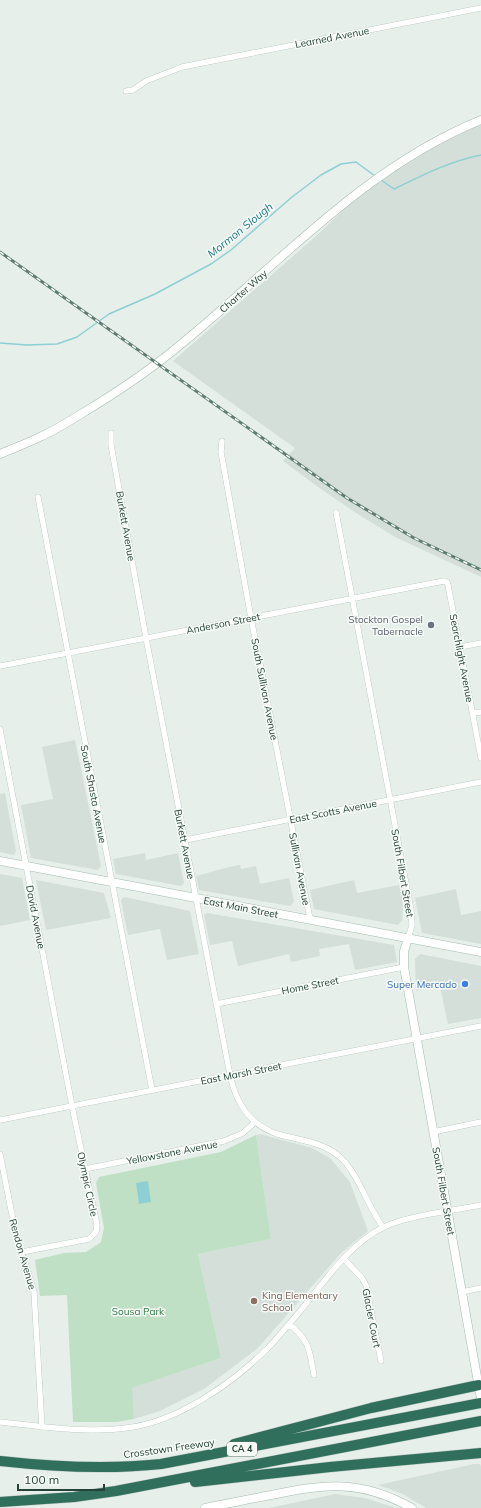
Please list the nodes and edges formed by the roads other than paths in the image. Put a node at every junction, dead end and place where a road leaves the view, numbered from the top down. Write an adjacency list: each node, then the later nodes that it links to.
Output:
1 (481, 8): 2 (street, Learned Avenue)
2 (126, 91)
3 (481, 120): 6 (main road, Charter Way)
4 (111, 433): 12 (street, Burkett Avenue)
5 (222, 441): 11 (street, South Sullivan Avenue)
6 (0, 454)
7 (38, 497): 15 (street, South Shasta Avenue)
8 (336, 512): 10 (street, South Filbert Street)
9 (447, 582): 10 (street, Anderson Street); 14 (street, Searchlight Avenue)
10 (353, 598): 11 (street, Anderson Street); 22 (street, South Filbert Street)
11 (251, 618): 12 (street, Anderson Street); 23 (street, South Sullivan Avenue)
12 (146, 638): 15 (street, Anderson Street); 24 (street, Burkett Avenue)
13 (481, 643): 14 (street)
14 (460, 647): 18 (street, Searchlight Avenue)
15 (67, 653): 16 (street, Anderson Street); 27 (street, South Shasta Avenue)
16 (0, 666)
17 (481, 712): 18 (street)
18 (472, 713): 20 (street, Searchlight Avenue)
19 (0, 729): 26 (street, David Avenue)
20 (481, 758)
21 (481, 782): 22 (street, East Scotts Avenue)
22 (390, 800): 23 (street, East Scotts Avenue); 30 (street, South Filbert Street)
23 (290, 819): 24 (street, East Scotts Avenue); 29 (street, Sullivan Avenue)
24 (185, 840): 28 (street, Burkett Avenue)
25 (0, 861): 26 (main road, East Main Street)
26 (26, 866): 27 (main road, East Main Street); 38 (street, David Avenue)
27 (111, 882): 28 (main road, East Main Street); 37 (street, South Shasta Avenue)
28 (196, 898): 29 (main road, East Main Street); 33 (street, Burkett Avenue)
29 (310, 919): 30 (main road, East Main Street)
30 (408, 938): 31 (main road, East Main Street); 32 (main road, South Filbert Street)
31 (481, 952)
32 (404, 967): 33 (street, Home Street); 35 (main road, South Filbert Street)
33 (216, 1004): 36 (street, Burkett Avenue)
34 (481, 1026): 35 (street, East Marsh Street)
35 (417, 1039): 36 (street, East Marsh Street); 42 (main road, South Filbert Street)
36 (230, 1075): 37 (street, East Marsh Street); 40 (street, Burkett Avenue)
37 (152, 1090): 38 (street, East Marsh Street)
38 (72, 1106): 39 (street, East Marsh Street); 44 (street, Olympic Circle)
39 (0, 1120)
40 (255, 1122): 44 (street, Yellowstone Avenue); 47 (street, Burkett Avenue)
41 (481, 1122): 42 (street)
42 (433, 1132): 46 (main road, South Filbert Street)
43 (0, 1154): 48 (street, Rendon Avenue)
44 (85, 1169): 48 (street, Olympic Circle)
45 (481, 1205): 46 (street)
46 (448, 1212): 47 (street); 51 (main road, South Filbert Street)
47 (383, 1228): 49 (street)
48 (22, 1252): 60 (street, Rendon Avenue)
49 (344, 1259): 52 (street); 53 (street, Glacier Court)
50 (481, 1288): 51 (street)
51 (462, 1292): 54 (main road, South Filbert Street)
52 (289, 1324): 55 (street); 60 (street)
53 (380, 1361)
54 (479, 1372): 56 (main road, South Filbert Street)
55 (314, 1375)
56 (480, 1391): 63 (highway)
57 (481, 1403): 63 (highway, Crosstown Freeway / CA 4)
58 (481, 1421): 64 (highway, CA 4)
59 (0, 1422): 60 (street)
60 (42, 1427)
61 (481, 1453): 64 (highway)
62 (0, 1461): 63 (highway, Crosstown Freeway / CA 4)
63 (160, 1464)
64 (116, 1491): 65 (highway, CA 4)
65 (0, 1502)
66 (205, 1508): 67 (main road)
67 (412, 1508)

